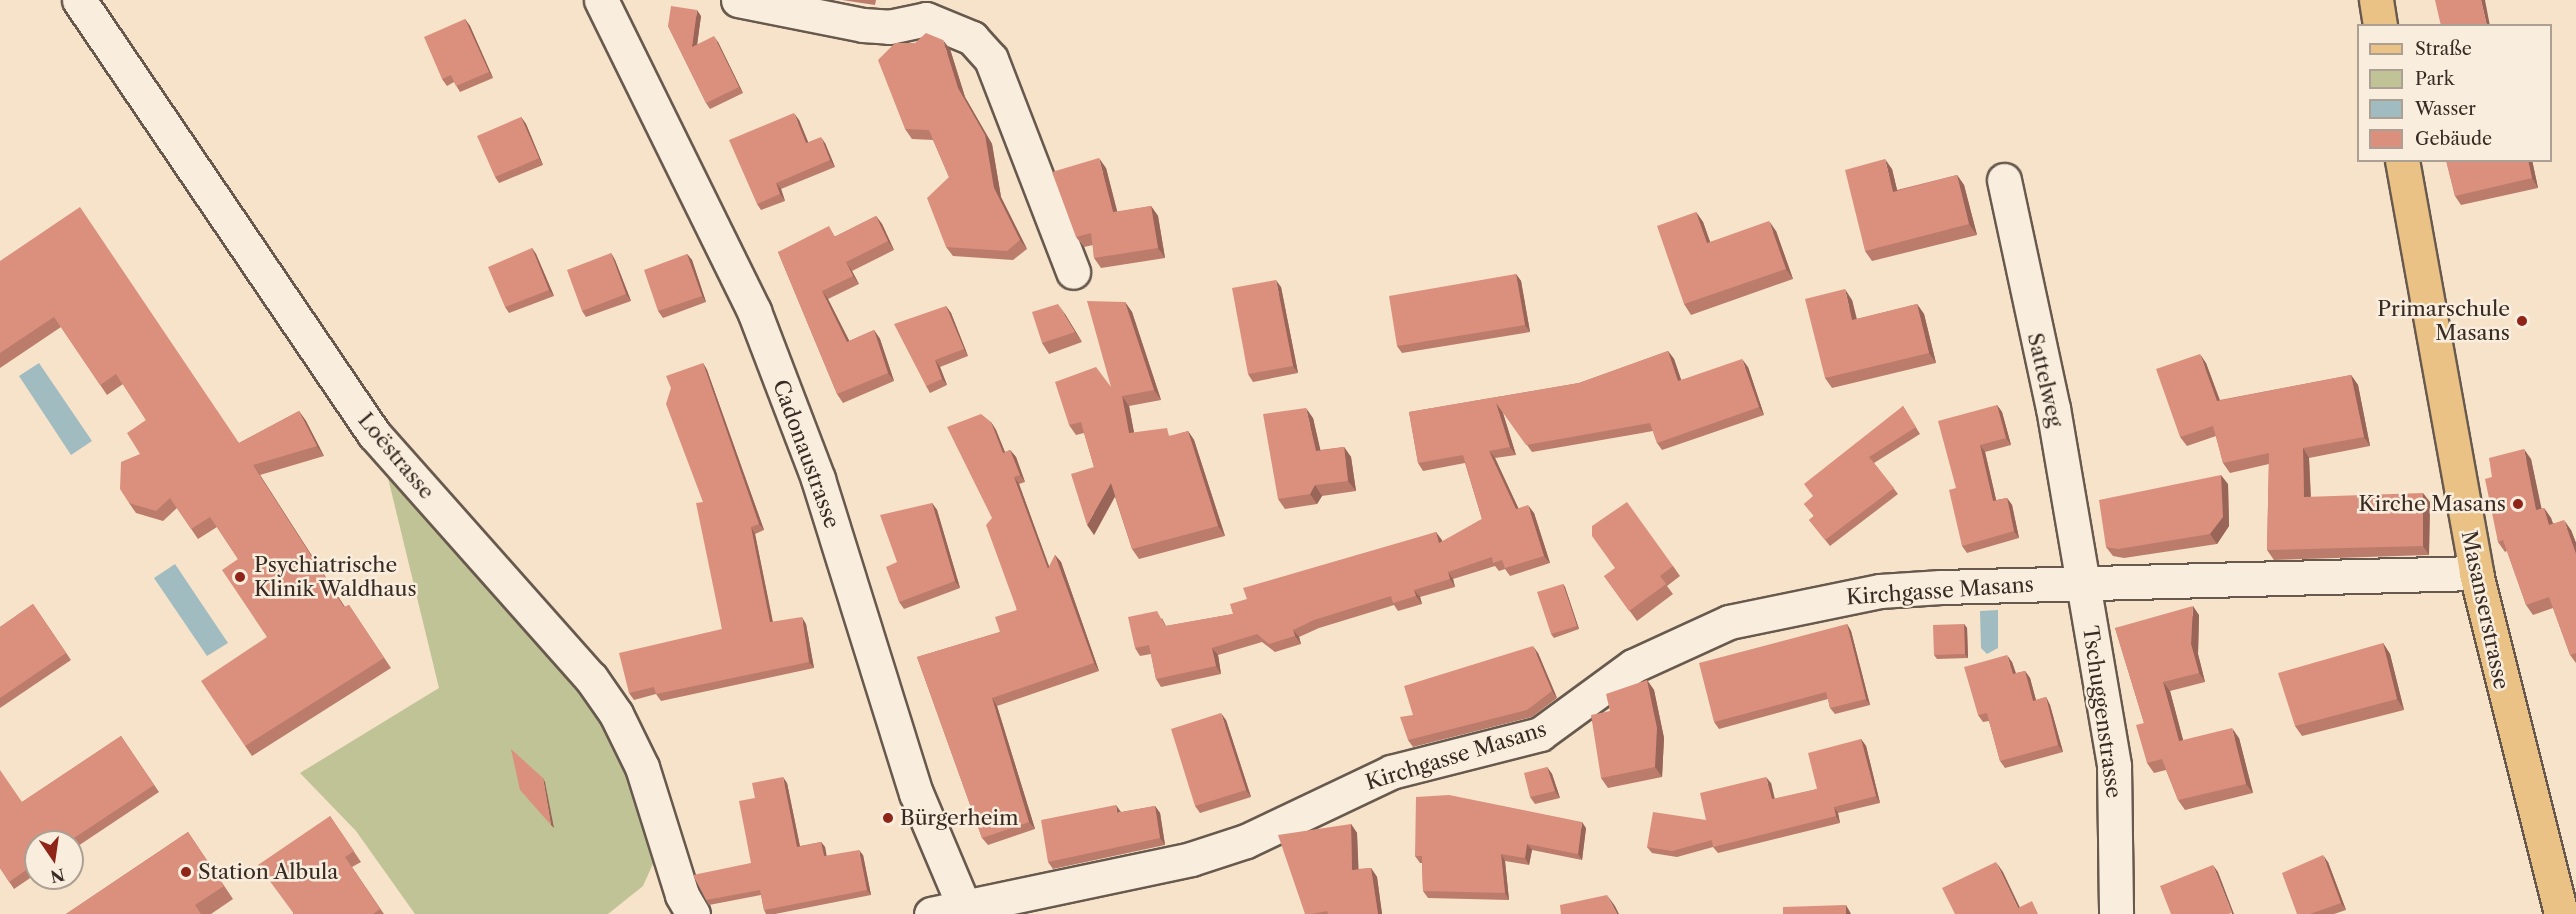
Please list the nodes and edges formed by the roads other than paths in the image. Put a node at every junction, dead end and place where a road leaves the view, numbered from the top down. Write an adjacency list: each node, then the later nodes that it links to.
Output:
1 (80, 0): 12 (street, Loëstrasse)
2 (738, 0): 8 (street)
3 (2376, 0): 5 (main road)
4 (610, 3): 11 (street, Cadonaustrasse)
5 (2380, 24)
6 (2402, 162): 9 (main road, Masanserstrasse)
7 (2004, 180): 10 (street, Sattelweg)
8 (1073, 272)
9 (2476, 573): 10 (street, Kirchgasse Masans); 15 (main road, Masanserstrasse)
10 (2082, 582): 11 (street, Kirchgasse Masans); 14 (street, Tschuggenstrasse)
11 (965, 910): 13 (street, Kirchgasse Masans)
12 (693, 914)
13 (931, 914)
14 (2116, 914)
15 (2561, 914)

